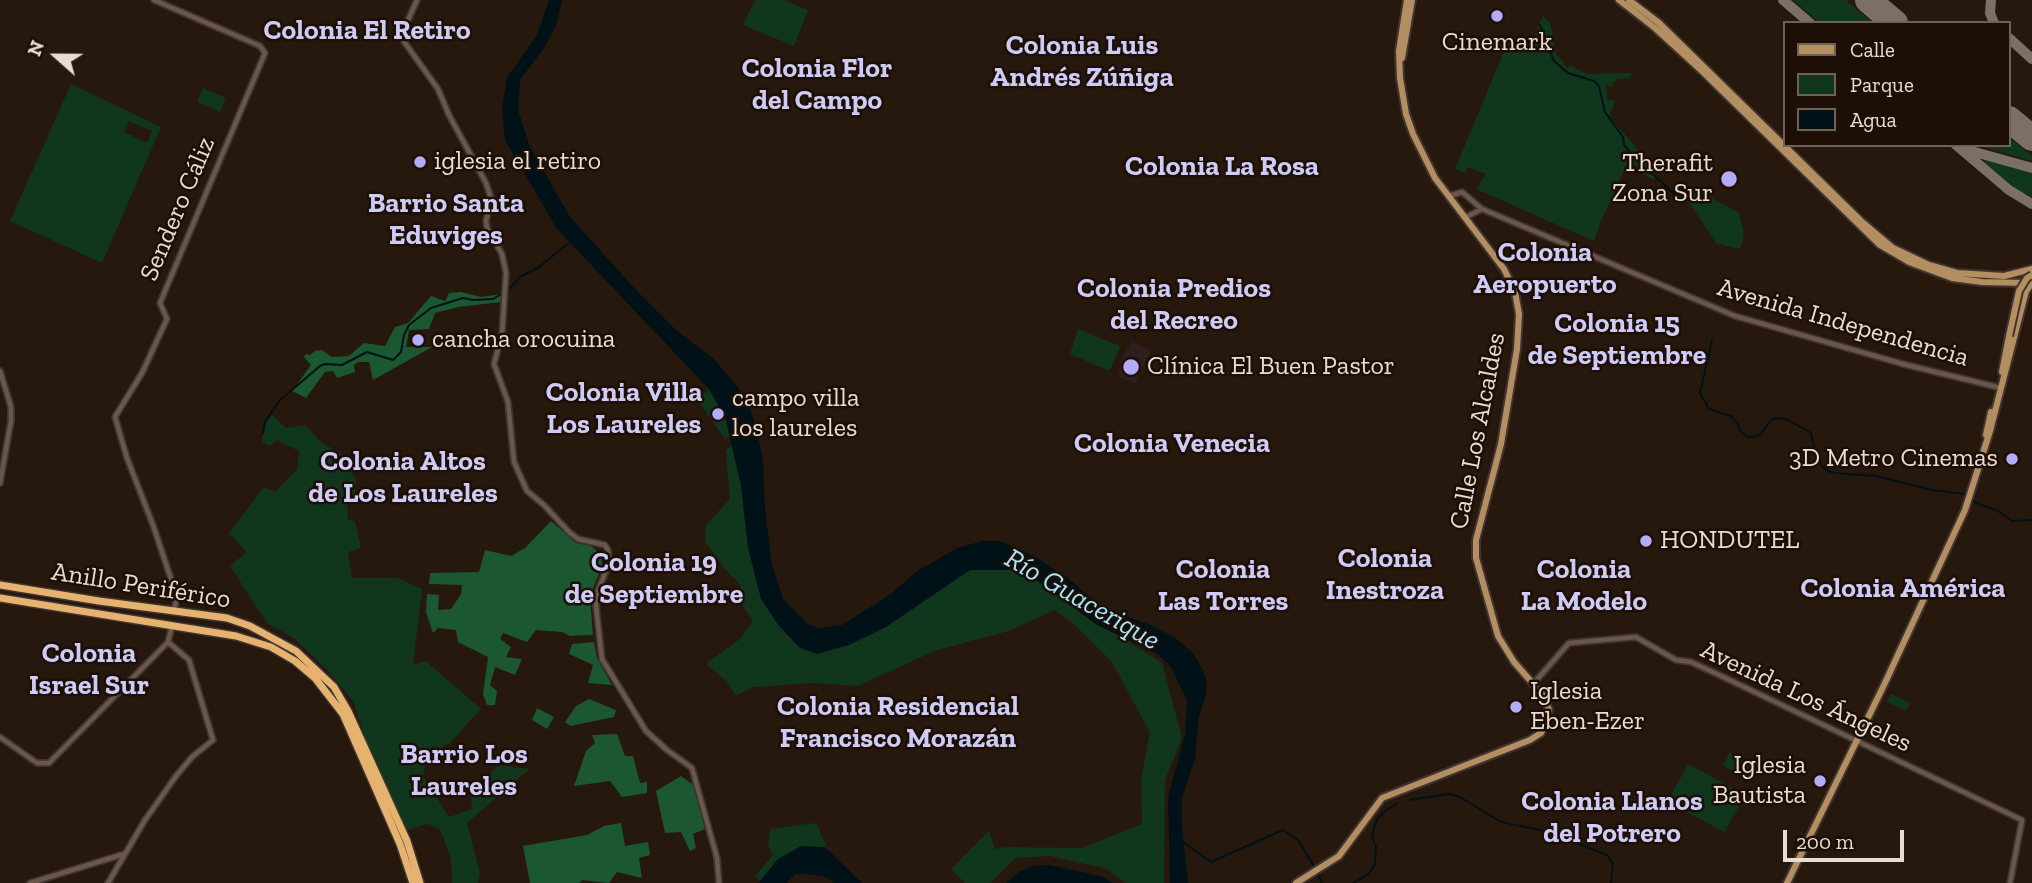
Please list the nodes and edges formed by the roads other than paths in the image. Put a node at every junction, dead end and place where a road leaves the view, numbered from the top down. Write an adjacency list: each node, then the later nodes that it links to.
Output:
1 (154, 0): 24 (street, Sendero Cáliz)
2 (417, 0): 37 (street)
3 (1410, 0): 9 (main road, Calle Los Alcaldes)
4 (1619, 0): 6 (main road)
5 (1629, 0): 6 (main road)
6 (1721, 86): 8 (main road); 14 (main road)
7 (1784, 147): 12 (main road)
8 (1784, 147)
9 (1449, 196): 10 (street, Avenida Independencia); 11 (main road, Calle Los Alcaldes)
10 (1482, 209): 11 (street); 18 (street, Avenida Independencia)
11 (1466, 217): 29 (main road, Calle Los Alcaldes)
12 (2032, 269)
13 (2032, 275): 17 (main road, bridge)
14 (2018, 283): 15 (main road); 17 (main road)
15 (2032, 283): 18 (main road)
16 (0, 371): 19 (street)
17 (2001, 372): 18 (main road)
18 (2000, 387): 31 (main road)
19 (0, 483)
20 (0, 585): 21 (highway, Anillo Periférico)
21 (69, 596): 23 (highway); 24 (highway, Anillo Periférico)
22 (0, 598): 23 (highway, Anillo Periférico)
23 (66, 608): 26 (highway, Anillo Periférico)
24 (174, 611): 25 (highway, Anillo Periférico)
25 (209, 615): 27 (highway); 36 (highway, Anillo Periférico)
26 (172, 625): 27 (highway, Anillo Periférico); 28 (street)
27 (206, 630): 35 (highway, Anillo Periférico)
28 (168, 642): 30 (street); 32 (street)
29 (1533, 684): 31 (street, Avenida Los Ángeles); 38 (main road, Calle Los Alcaldes)
30 (0, 737)
31 (1857, 741): 39 (main road); 40 (street, Avenida Los Ángeles)
32 (125, 854): 33 (street); 34 (street)
33 (30, 883)
34 (108, 883)
35 (414, 883)
36 (420, 883)
37 (719, 883)
38 (1296, 883)
39 (1787, 883)
40 (2010, 883)

